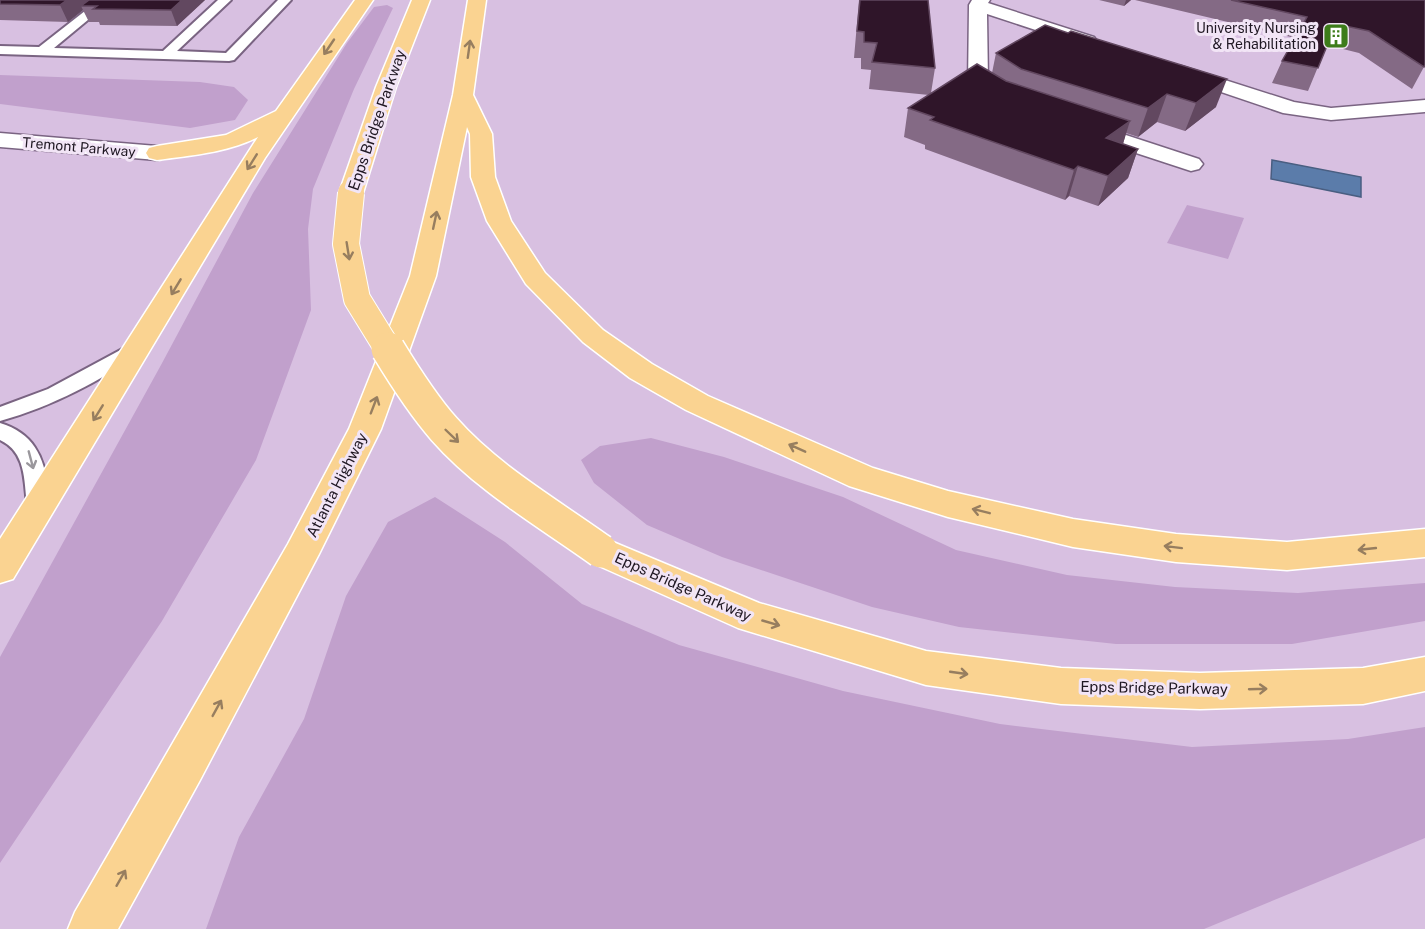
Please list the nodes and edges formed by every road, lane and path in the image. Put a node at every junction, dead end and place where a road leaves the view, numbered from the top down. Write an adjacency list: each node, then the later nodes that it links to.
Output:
1 (106, 0): 10 (lane)
2 (225, 0): 11 (lane)
3 (285, 0): 11 (lane)
4 (364, 0): 16 (main road, one-way to 16)
5 (421, 0): 28 (main road, Epps Bridge Parkway, one-way to 28, bridge)
6 (477, 0): 13 (main road, Atlanta Highway, one-way to 6)
7 (979, 3): 8 (street); 14 (street)
8 (1101, 46)
9 (0, 50): 10 (lane)
10 (41, 51): 11 (lane)
11 (166, 55)
12 (1168, 68): 15 (street)
13 (463, 95): 26 (main road, one-way to 13); 29 (main road, Atlanta Highway, one-way to 13)
14 (1018, 106)
15 (1425, 106)
16 (285, 113): 19 (main road); 21 (main road, one-way to 21)
17 (1061, 121): 20 (street)
18 (0, 140): 19 (street, Tremont Parkway)
19 (157, 153): 21 (main road)
20 (1191, 164)
21 (235, 190): 22 (main road, one-way to 22)
22 (140, 345): 23 (lane); 25 (main road, one-way to 25)
23 (0, 414)
24 (0, 431): 25 (lane, one-way to 25)
25 (39, 505): 27 (main road)
26 (1425, 543)
27 (0, 568)
28 (1425, 674)
29 (92, 929)

